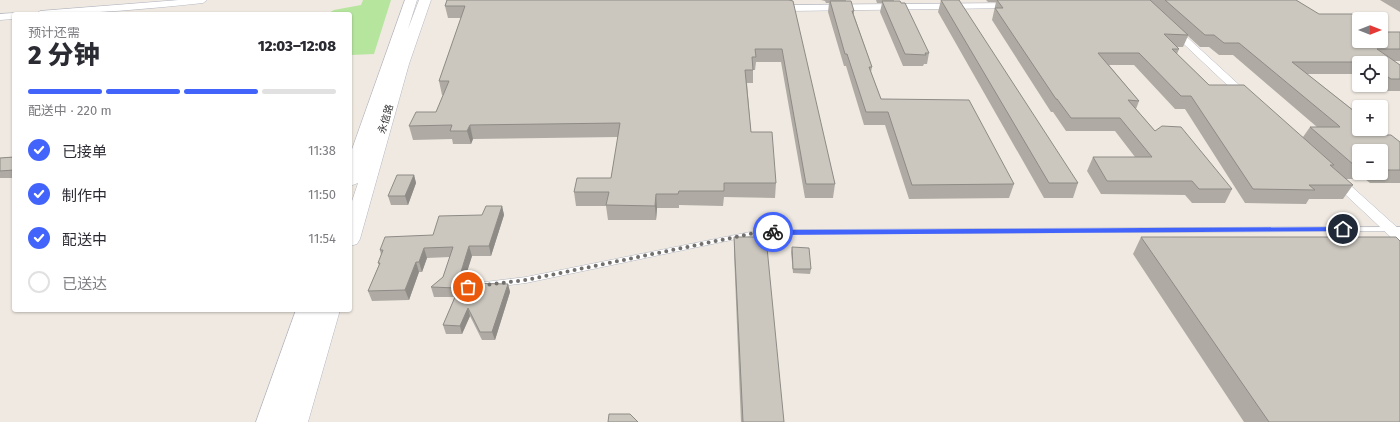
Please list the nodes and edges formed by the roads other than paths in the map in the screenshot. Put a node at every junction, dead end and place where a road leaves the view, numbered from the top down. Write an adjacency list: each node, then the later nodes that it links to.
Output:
1 (203, 0): 6 (street)
2 (411, 0): 12 (street, 永信路)
3 (425, 0): 14 (street, 永信路)
4 (1020, 6): 5 (street)
5 (789, 8)
6 (68, 12)
7 (12, 16): 8 (street)
8 (0, 17)
9 (1165, 22): 10 (street)
10 (1252, 101)
11 (1327, 170): 13 (street)
12 (352, 175)
13 (1395, 229): 15 (street); 16 (lane)
14 (352, 232)
15 (1400, 238)
16 (475, 286)
17 (306, 312): 19 (street)
18 (328, 312): 20 (street)
19 (269, 422)
20 (295, 422)

